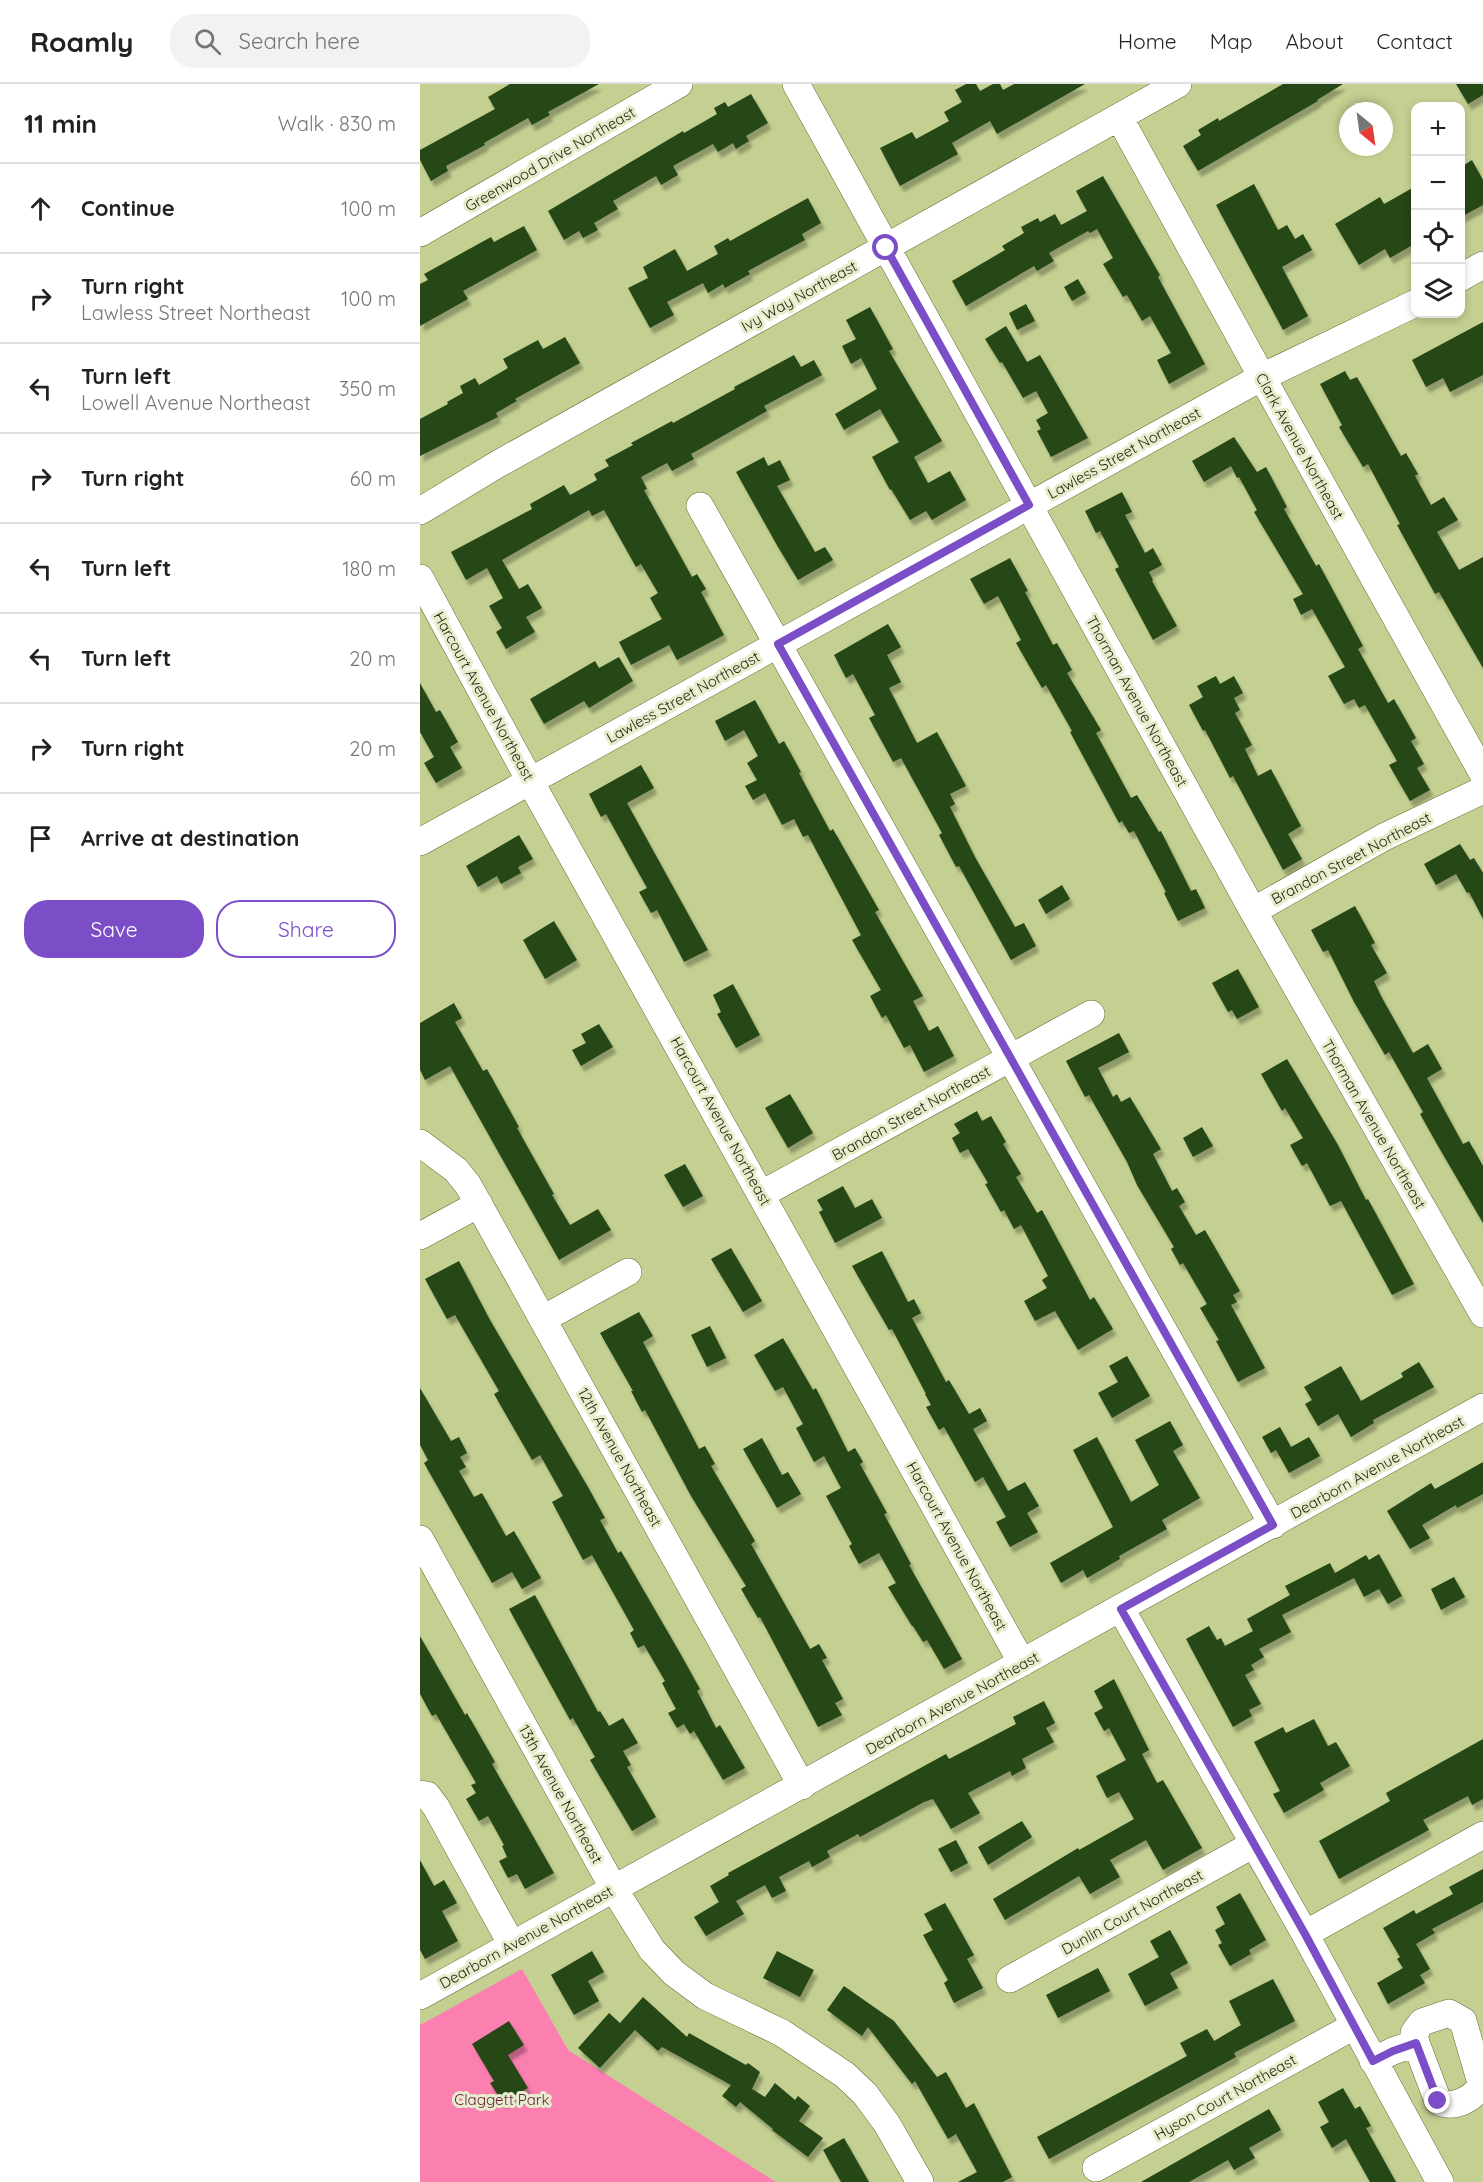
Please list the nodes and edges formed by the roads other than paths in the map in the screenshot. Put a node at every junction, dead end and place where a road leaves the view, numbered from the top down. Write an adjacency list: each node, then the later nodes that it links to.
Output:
1 (679, 84): 5 (street, Greenwood Drive Northeast)
2 (796, 84): 6 (street, Thorman Avenue Northeast)
3 (1178, 84): 4 (street, Ivy Way Northeast)
4 (1119, 117): 6 (street, Ivy Way Northeast); 10 (street, Clark Avenue Northeast)
5 (420, 233)
6 (886, 248): 11 (street, Thorman Avenue Northeast); 13 (street, Ivy Way Northeast)
7 (1483, 265): 8 (street)
8 (1465, 276)
9 (1411, 305): 10 (street, Lawless Street Northeast)
10 (1262, 377): 11 (street, Lawless Street Northeast); 16 (street, Clark Avenue Northeast)
11 (1029, 505): 15 (street, Lawless Street Northeast); 20 (street, Thorman Avenue Northeast)
12 (700, 506): 15 (street)
13 (420, 511)
14 (420, 578): 17 (street, Harcourt Avenue Northeast)
15 (778, 644): 17 (street, Lawless Street Northeast); 22 (street)
16 (1483, 774)
17 (530, 781): 19 (street, Lawless Street Northeast); 24 (street, Harcourt Avenue Northeast)
18 (1483, 790): 20 (street, Brandon Street Northeast)
19 (420, 842)
20 (1253, 911): 28 (street, Thorman Avenue Northeast)
21 (1091, 1014): 22 (street, Brandon Street Northeast)
22 (1010, 1058): 24 (street, Brandon Street Northeast); 31 (street)
23 (420, 1143): 25 (street, 12th Avenue Northeast)
24 (762, 1194): 34 (street, Harcourt Avenue Northeast)
25 (478, 1204): 26 (street); 29 (street, 12th Avenue Northeast)
26 (420, 1236)
27 (628, 1272): 29 (street)
28 (1483, 1314)
29 (543, 1319): 35 (street, 12th Avenue Northeast)
30 (1483, 1407): 31 (street, Dearborn Avenue Northeast)
31 (1273, 1525): 33 (street, Dearborn Avenue Northeast)
32 (420, 1539): 39 (street, 13th Avenue Northeast)
33 (1121, 1609): 34 (street, Dearborn Avenue Northeast); 38 (street)
34 (1022, 1663): 35 (street, Dearborn Avenue Northeast)
35 (802, 1786): 39 (street, Dearborn Avenue Northeast)
36 (420, 1794): 41 (street)
37 (1483, 1835): 40 (street)
38 (1254, 1844): 40 (street); 42 (street, Dunlin Court Northeast)
39 (614, 1889): 41 (street, Dearborn Avenue Northeast); 48 (street, 13th Avenue Northeast)
40 (1305, 1934): 44 (street)
41 (512, 1945): 43 (street, Dearborn Avenue Northeast)
42 (1010, 1979)
43 (420, 1996)
44 (1354, 2026): 46 (street); 47 (street, Hyson Court Northeast)
45 (1416, 2043): 46 (street)
46 (1373, 2061): 49 (street)
47 (1096, 2168)
48 (920, 2182)
49 (1440, 2182)

